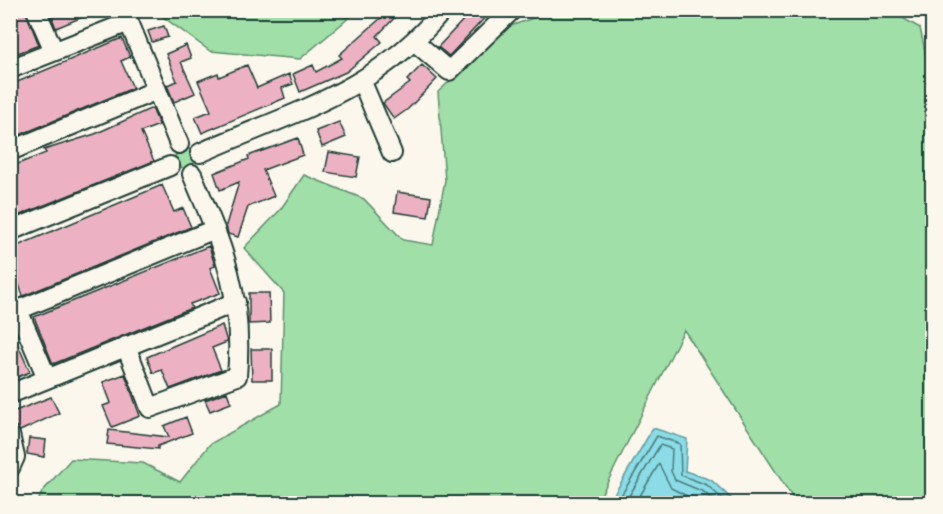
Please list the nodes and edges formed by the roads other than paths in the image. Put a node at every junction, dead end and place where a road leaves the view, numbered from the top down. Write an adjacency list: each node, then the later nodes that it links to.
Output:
1 (36, 10): 6 (street)
2 (443, 10): 5 (street)
3 (512, 10): 5 (street)
4 (126, 16): 6 (street); 9 (street)
5 (415, 42): 8 (street)
6 (54, 51): 7 (street)
7 (10, 69)
8 (362, 82): 12 (street); 13 (street)
9 (157, 90): 10 (street); 11 (street)
10 (179, 144): 12 (street); 14 (street)
11 (10, 151)
12 (200, 153): 15 (street)
13 (392, 153)
14 (170, 166): 15 (street); 17 (street)
15 (192, 174): 16 (street)
16 (215, 228): 18 (street); 20 (street)
17 (10, 231)
18 (236, 302): 19 (street); 19 (street)
19 (126, 346): 20 (street)
20 (47, 378): 21 (street)
21 (10, 394)
22 (10, 435): 23 (street)
23 (10, 468)

